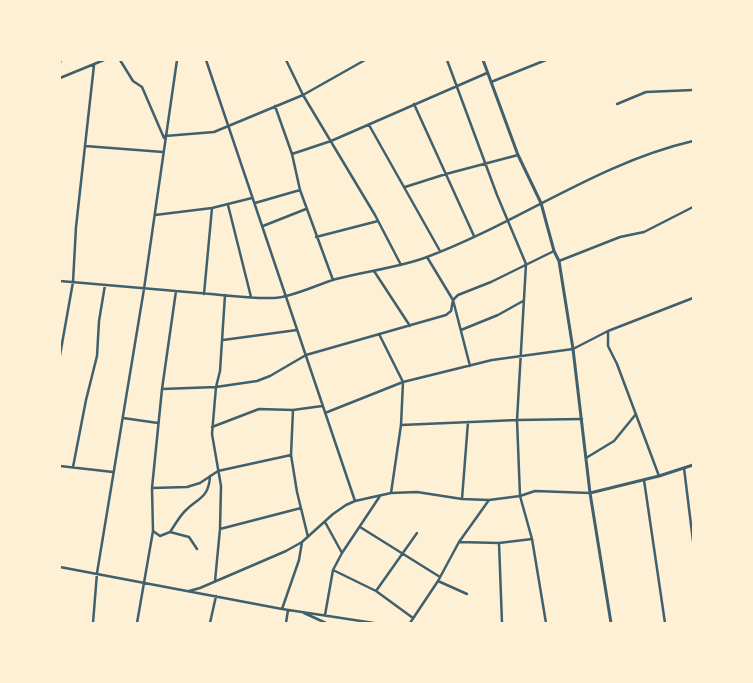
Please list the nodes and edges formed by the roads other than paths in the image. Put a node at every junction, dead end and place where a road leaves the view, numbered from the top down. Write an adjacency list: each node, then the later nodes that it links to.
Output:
1 (104, 60): 12 (street)
2 (120, 60): 24 (street)
3 (177, 60): 24 (street)
4 (206, 60): 22 (street)
5 (286, 60): 18 (street)
6 (354, 60): 11 (street)
7 (365, 60): 11 (street)
8 (447, 60): 16 (street)
9 (483, 60): 13 (street)
10 (546, 60): 15 (street)
11 (357, 64): 18 (street)
12 (94, 65): 14 (street); 27 (street)
13 (487, 72): 15 (street); 16 (street)
14 (60, 78)
15 (490, 82): 30 (street)
16 (458, 86): 19 (street); 31 (street)
17 (693, 90): 20 (street)
18 (303, 95): 21 (street); 25 (street)
19 (414, 104): 23 (street); 32 (street)
20 (617, 104)
21 (275, 106): 22 (street); 29 (street)
22 (228, 125): 24 (street); 35 (street)
23 (369, 125): 25 (street); 33 (street)
24 (165, 138): 28 (street)
25 (331, 141): 29 (street); 43 (street)
26 (693, 141): 36 (street)
27 (86, 146): 28 (street); 57 (street)
28 (163, 152): 42 (street)
29 (292, 154): 34 (street)
30 (518, 155): 31 (street); 36 (street)
31 (485, 164): 32 (street); 44 (street)
32 (446, 174): 33 (street); 46 (street)
33 (405, 187): 48 (street)
34 (300, 190): 37 (street); 41 (street)
35 (253, 198): 37 (street); 38 (street)
36 (541, 203): 44 (street); 49 (street)
37 (255, 204): 45 (street)
38 (228, 205): 40 (street); 64 (street)
39 (693, 207): 51 (street)
40 (212, 208): 42 (street); 61 (street)
41 (307, 209): 45 (street); 47 (street)
42 (155, 215): 59 (street)
43 (378, 221): 47 (street); 53 (street)
44 (507, 222): 46 (street); 52 (street)
45 (263, 226): 63 (street)
46 (474, 236): 48 (street)
47 (316, 237): 55 (street)
48 (440, 251): 50 (street)
49 (554, 251): 51 (street); 52 (street)
50 (427, 257): 53 (street); 66 (street)
51 (559, 261): 74 (street)
52 (526, 264): 66 (street); 67 (street)
53 (401, 265): 54 (street)
54 (374, 271): 55 (street); 68 (street)
55 (333, 280): 63 (street)
56 (60, 281): 57 (street)
57 (73, 282): 58 (street); 75 (street)
58 (105, 285): 59 (street); 97 (street)
59 (144, 289): 60 (street); 86 (street)
60 (176, 291): 61 (street); 81 (street)
61 (204, 294): 62 (street)
62 (224, 295): 64 (street); 73 (street)
63 (287, 296): 64 (street); 69 (street)
64 (251, 297)
65 (693, 298): 71 (street)
66 (453, 300): 68 (street); 70 (street)
67 (524, 301): 70 (street); 77 (street)
68 (410, 326): 72 (street)
69 (297, 330): 73 (street); 76 (street)
70 (461, 330): 78 (street)
71 (608, 331): 74 (street); 85 (street)
72 (378, 334): 76 (street); 79 (street)
73 (223, 340): 80 (street)
74 (573, 349): 77 (street); 87 (street)
75 (60, 355)
76 (306, 355): 80 (street); 82 (street)
77 (520, 355): 78 (street); 88 (street)
78 (470, 366): 79 (street)
79 (403, 382): 84 (street); 91 (street)
80 (216, 387): 81 (street); 92 (street)
81 (162, 389): 90 (street)
82 (323, 406): 83 (street); 84 (street)
83 (293, 410): 92 (street); 93 (street)
84 (325, 413): 111 (street)
85 (636, 414): 94 (street); 102 (street)
86 (123, 418): 90 (street); 100 (street)
87 (582, 419): 88 (street); 94 (street)
88 (517, 420): 89 (street); 108 (street)
89 (468, 422): 91 (street); 109 (street)
90 (158, 423): 104 (street)
91 (401, 425): 105 (street)
92 (212, 427): 99 (street)
93 (291, 454): 99 (street); 112 (street)
94 (586, 458): 106 (street)
95 (693, 465): 98 (street)
96 (60, 466): 97 (street)
97 (73, 467): 100 (street)
98 (684, 468): 102 (street); 121 (street)
99 (218, 471): 101 (street); 115 (street)
100 (114, 472): 130 (street)
101 (210, 476): 104 (street); 117 (street)
102 (659, 476): 103 (street)
103 (644, 480): 106 (street); 154 (street)
104 (152, 488): 116 (street)
105 (392, 493): 107 (street); 109 (street)
106 (590, 493): 108 (street); 153 (street)
107 (380, 496): 111 (street); 114 (street)
108 (520, 496): 110 (street); 120 (street)
109 (462, 499): 110 (street)
110 (489, 500): 123 (street)
111 (355, 501): 113 (street)
112 (301, 508): 115 (street); 119 (street)
113 (324, 522): 119 (street); 126 (street)
114 (360, 527): 126 (street); 127 (street)
115 (220, 529): 132 (street)
116 (153, 531): 117 (street); 134 (street)
117 (170, 532): 125 (street)
118 (418, 533): 127 (street)
119 (308, 537): 122 (street)
120 (532, 539): 124 (street); 152 (street)
121 (693, 540)
122 (302, 542): 132 (street); 139 (street)
123 (459, 542): 124 (street); 131 (street)
124 (499, 542): 151 (street)
125 (197, 550)
126 (342, 553): 129 (street)
127 (402, 554): 131 (street); 136 (street)
128 (60, 567): 130 (street)
129 (333, 570): 136 (street); 142 (street)
130 (97, 573): 134 (street); 144 (street)
131 (440, 577): 133 (street)
132 (215, 581): 135 (street)
133 (438, 581): 137 (street); 143 (street)
134 (143, 582): 135 (street); 145 (street)
135 (189, 591): 138 (street)
136 (376, 591): 143 (street)
137 (467, 594)
138 (216, 596): 139 (street); 146 (street)
139 (282, 609): 140 (street)
140 (288, 610): 141 (street); 147 (street)
141 (299, 611): 142 (street); 148 (street)
142 (325, 616): 149 (street)
143 (413, 618): 150 (street)
144 (93, 623)
145 (137, 623)
146 (210, 623)
147 (286, 623)
148 (326, 623)
149 (374, 623)
150 (410, 623)
151 (502, 623)
152 (546, 623)
153 (611, 623)
154 (665, 623)

